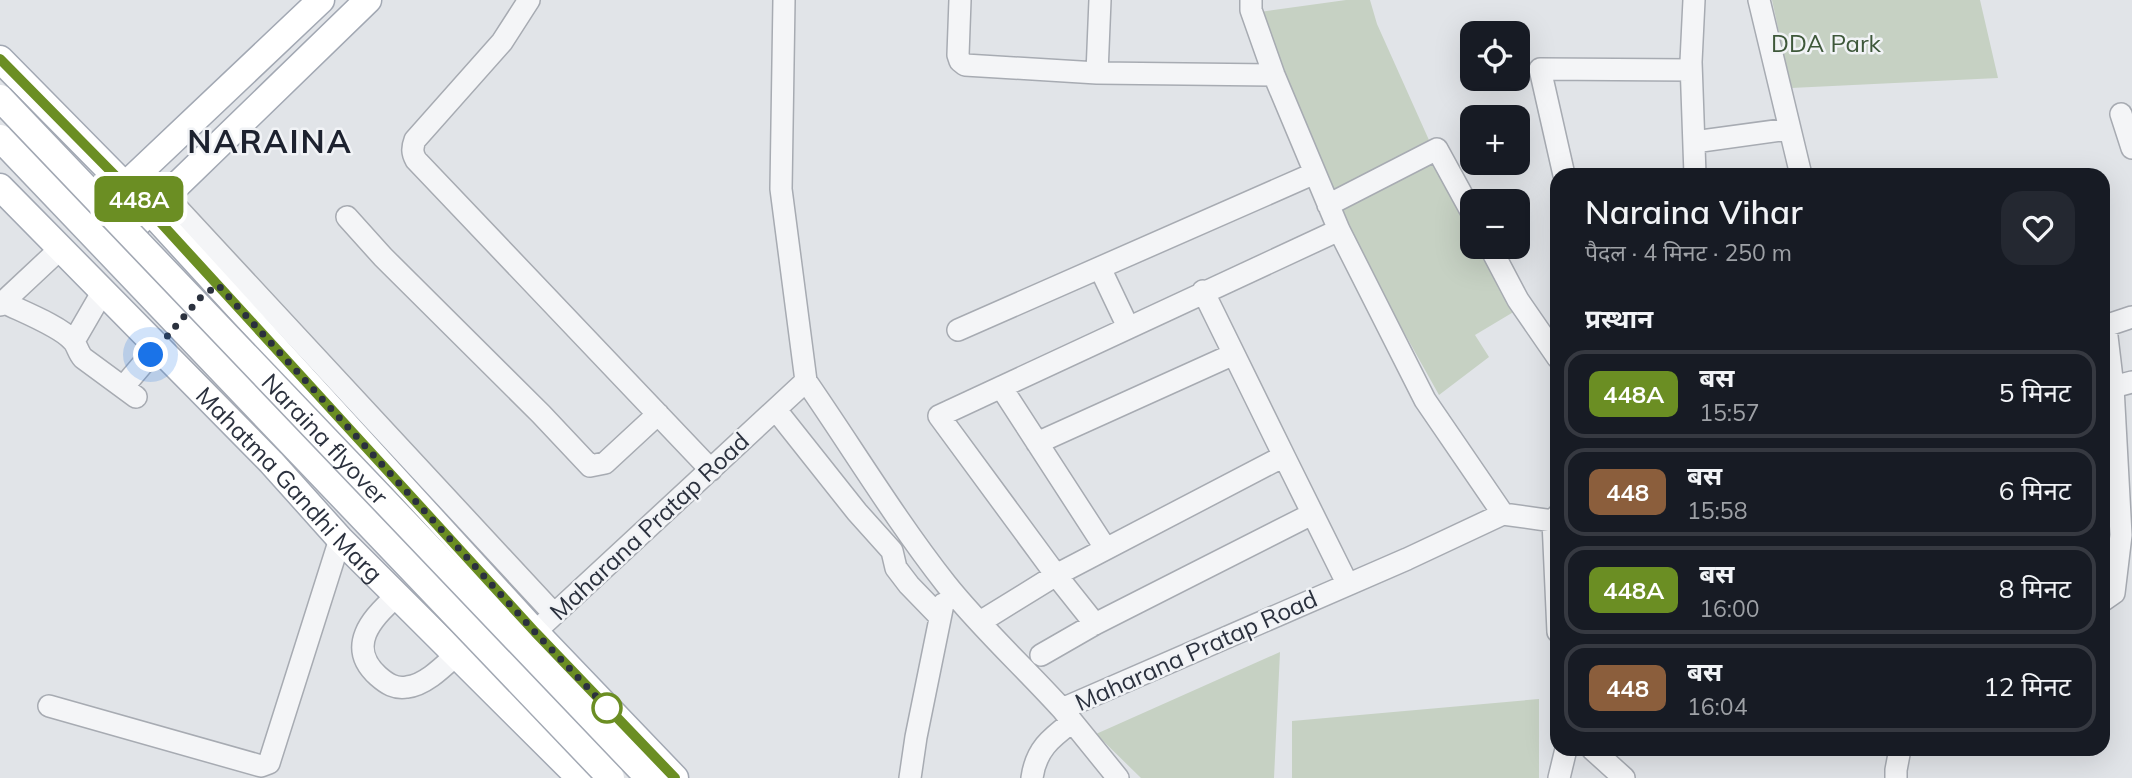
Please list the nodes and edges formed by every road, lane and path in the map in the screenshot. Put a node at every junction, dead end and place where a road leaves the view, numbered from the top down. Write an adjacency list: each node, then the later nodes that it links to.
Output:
1 (321, 0): 24 (main road)
2 (368, 0): 27 (main road)
3 (528, 0): 52 (street)
4 (784, 0): 48 (street)
5 (960, 0): 12 (street)
6 (1101, 0): 12 (street)
7 (1251, 0): 13 (street)
8 (1694, 0): 11 (street)
9 (1759, 0): 16 (street)
10 (0, 59): 24 (main road)
11 (1691, 70): 18 (street); 20 (street)
12 (1097, 73): 13 (street)
13 (1273, 75): 23 (street)
14 (0, 98): 80 (main road, Naraina flyover, bridge)
15 (2121, 114): 19 (street)
16 (1789, 129): 18 (street); 22 (street)
17 (0, 138): 79 (main road, Naraina flyover, bridge)
18 (1694, 142): 21 (street)
19 (2132, 148)
20 (1562, 168)
21 (1695, 168)
22 (1799, 168)
23 (1315, 173): 28 (street); 33 (street)
24 (125, 186): 27 (main road); 31 (main road)
25 (0, 187): 31 (main road, Mahatma Gandhi Marg)
26 (1460, 191): 28 (street)
27 (158, 203): 34 (main road); 35 (main road); 69 (street)
28 (1328, 205): 30 (street)
29 (347, 217): 52 (street)
30 (1339, 230): 37 (street); 58 (street)
31 (61, 248): 34 (main road, Mahatma Gandhi Marg); 38 (street)
32 (1496, 259): 46 (street)
33 (1100, 268): 41 (street); 42 (street)
34 (85, 272): 36 (main road, Mahatma Gandhi Marg)
35 (218, 285): 45 (main road); 69 (main road)
36 (103, 291): 43 (street); 45 (main road, Mahatma Gandhi Marg)
37 (1203, 291): 41 (street); 47 (street)
38 (2, 303): 43 (street)
39 (2132, 317): 40 (street)
40 (2110, 325)
41 (1128, 327): 50 (street)
42 (958, 330)
43 (74, 341): 45 (street)
44 (2110, 341): 49 (street)
45 (158, 346): 60 (main road, Mahatma Gandhi Marg)
46 (1550, 346)
47 (1234, 354): 53 (street); 54 (street)
48 (806, 381): 51 (street, Maharana Pratap Road); 64 (street, Maharana Pratap Road)
49 (2123, 384): 55 (street)
50 (1001, 387): 53 (street); 62 (street)
51 (776, 410): 56 (street, Maharana Pratap Road); 67 (street)
52 (658, 414): 56 (street)
53 (1037, 443): 61 (street)
54 (1284, 456): 57 (street); 61 (street)
55 (2110, 459): 66 (street)
56 (711, 470): 69 (street, Maharana Pratap Road)
57 (1312, 514): 63 (street); 70 (street)
58 (1503, 514): 59 (street); 63 (street, Maharana Pratap Road)
59 (1550, 518)
60 (340, 539): 65 (main road, Mahatma Gandhi Marg); 73 (street)
61 (1106, 549): 62 (street)
62 (1056, 575): 68 (street); 70 (street)
63 (1347, 583): 74 (street, Maharana Pratap Road)
64 (947, 585): 67 (street); 68 (street, Maharana Pratap Road)
65 (397, 596): 71 (main road, Mahatma Gandhi Marg); 71 (street)
66 (2110, 596)
67 (940, 617): 82 (street)
68 (979, 622): 74 (street, Maharana Pratap Road)
69 (544, 623): 81 (main road)
70 (1095, 624): 72 (street)
71 (456, 654): 78 (main road, Mahatma Gandhi Marg)
72 (1041, 655)
73 (50, 706)
74 (1067, 715): 83 (street); 84 (street)
75 (1564, 756): 85 (street)
76 (1600, 756): 86 (street)
77 (1899, 756): 87 (street)
78 (580, 778)
79 (611, 778)
80 (649, 778)
81 (675, 778)
82 (910, 778)
83 (1032, 778)
84 (1118, 778)
85 (1559, 778)
86 (1624, 778)
87 (1896, 778)

